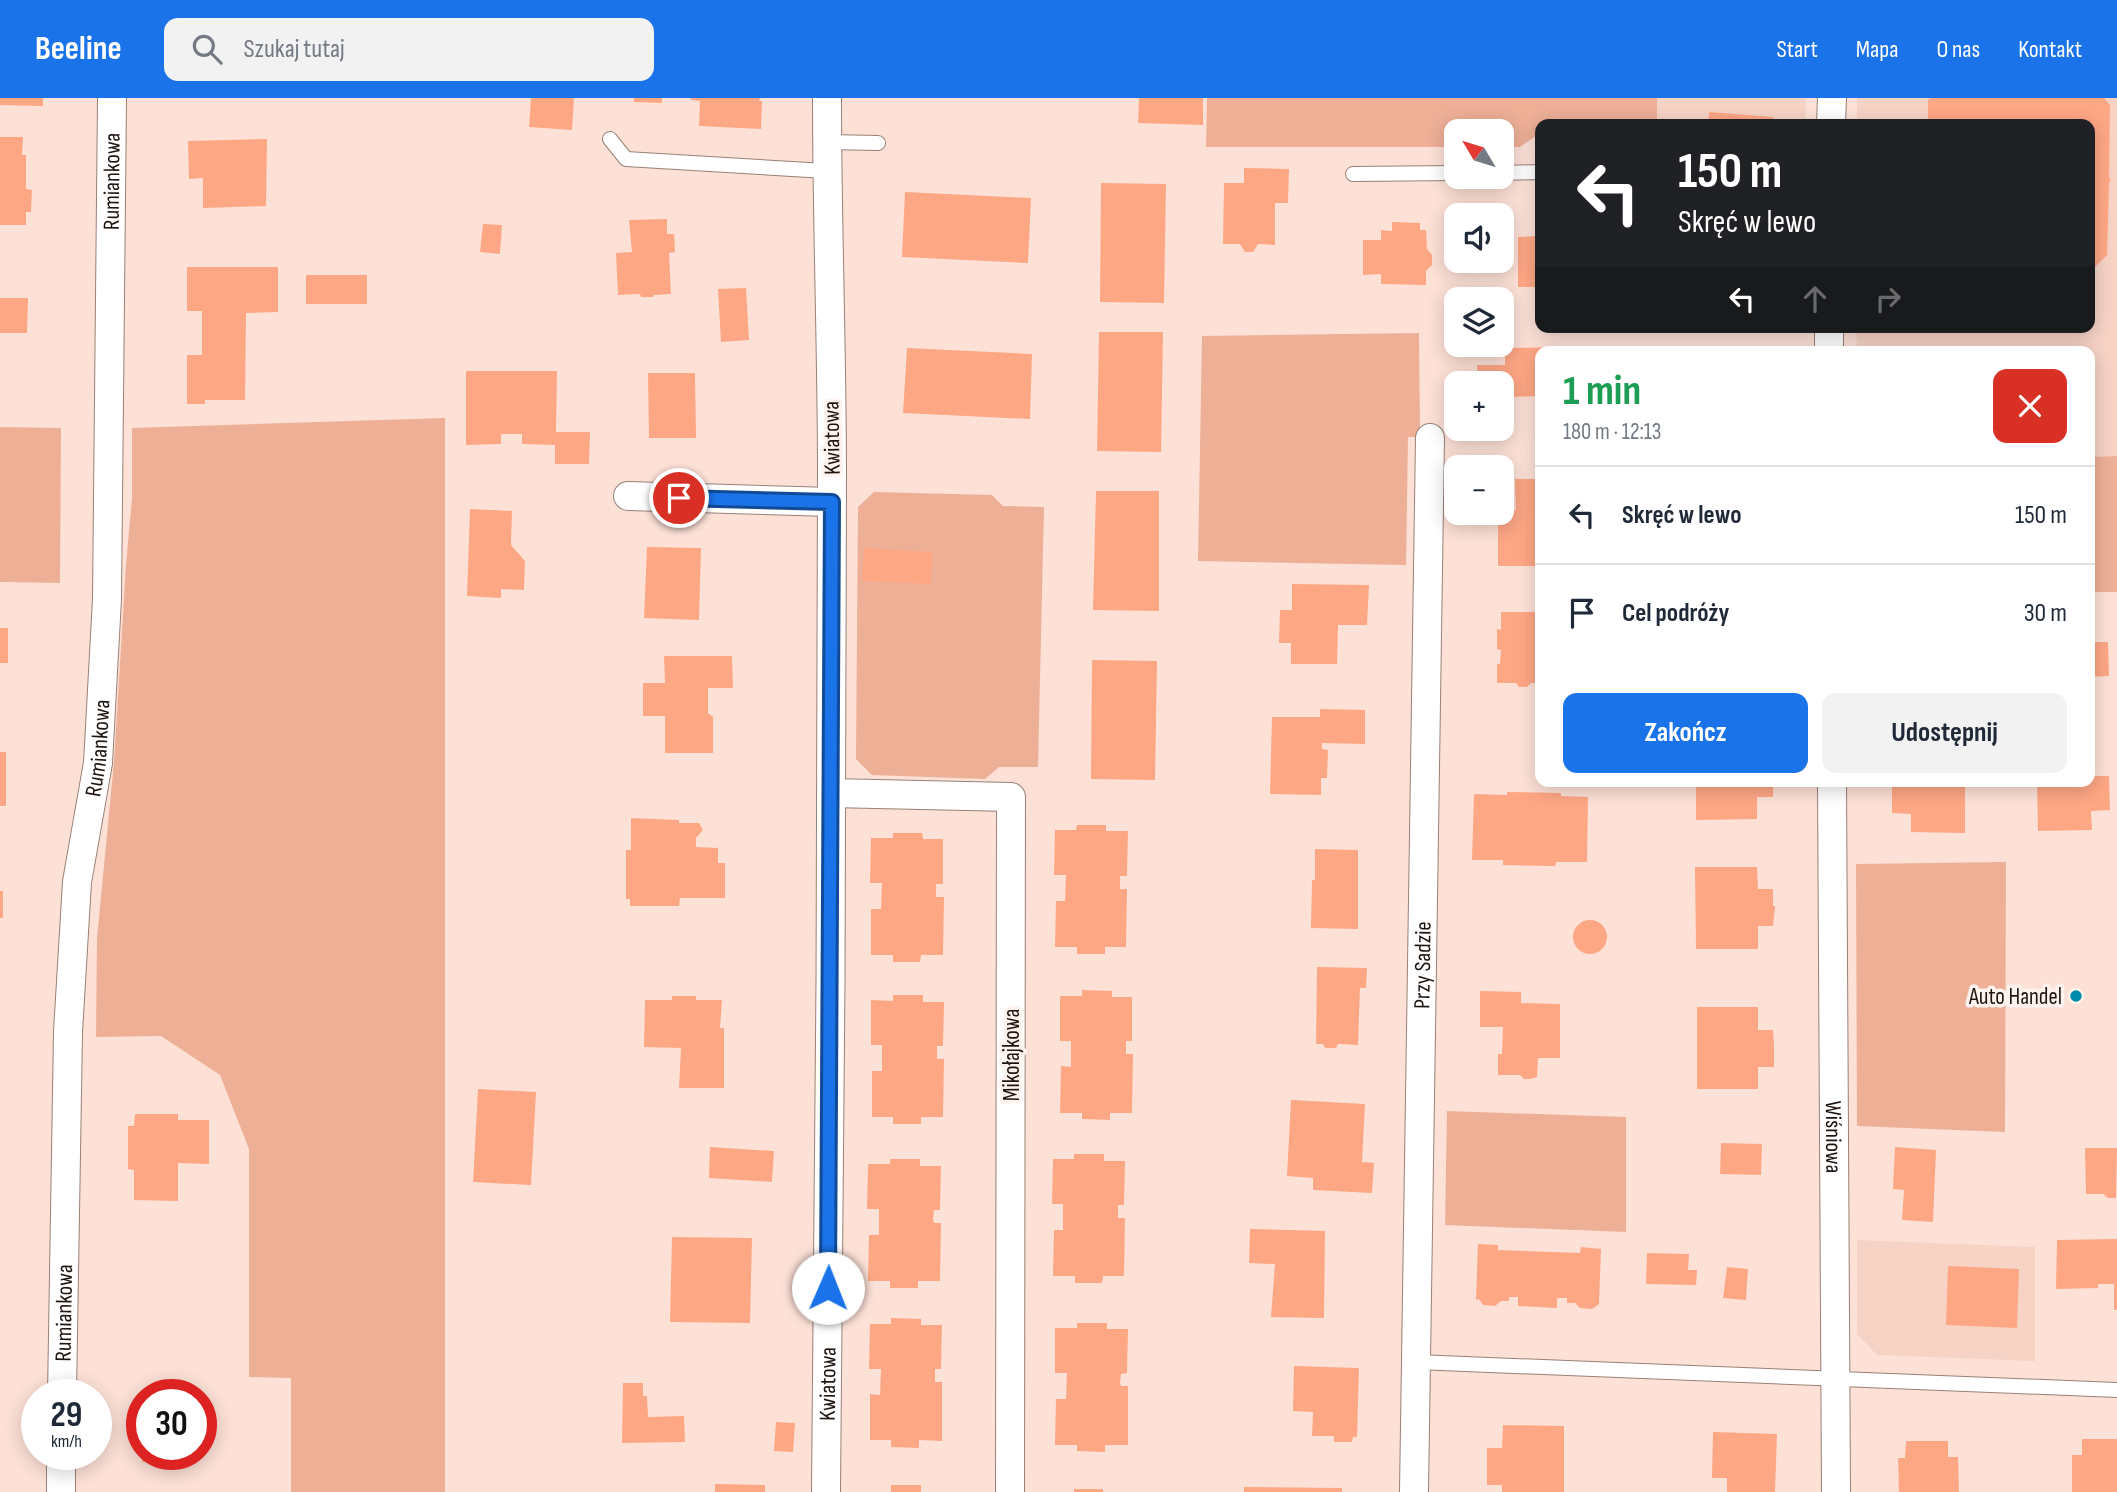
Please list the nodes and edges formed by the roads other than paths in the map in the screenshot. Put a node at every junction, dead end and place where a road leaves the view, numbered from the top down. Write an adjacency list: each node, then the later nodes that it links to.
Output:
1 (112, 98): 20 (street, Rumiankowa)
2 (827, 98): 6 (street, Kwiatowa)
3 (1832, 98): 4 (street)
4 (1831, 119)
5 (610, 139): 8 (lane)
6 (827, 142): 7 (lane); 8 (street, Kwiatowa)
7 (878, 143)
8 (826, 171): 15 (street, Kwiatowa)
9 (1535, 172): 11 (lane)
10 (1444, 173): 12 (lane)
11 (1514, 173)
12 (1353, 174)
13 (1430, 438): 18 (street, Przy Sadzie)
14 (628, 496): 15 (street)
15 (832, 502): 17 (street, Kwiatowa)
16 (1832, 787): 19 (street, Wiśniowa)
17 (831, 793): 24 (street, Kwiatowa); 25 (street, Mikołajkowa)
18 (1416, 1362): 19 (lane); 26 (street, Przy Sadzie)
19 (1836, 1378): 21 (lane); 27 (street, Wiśniowa)
20 (62, 1379)
21 (2117, 1390)
22 (61, 1470): 23 (street)
23 (61, 1492)
24 (826, 1492)
25 (1010, 1492)
26 (1414, 1492)
27 (1836, 1492)

